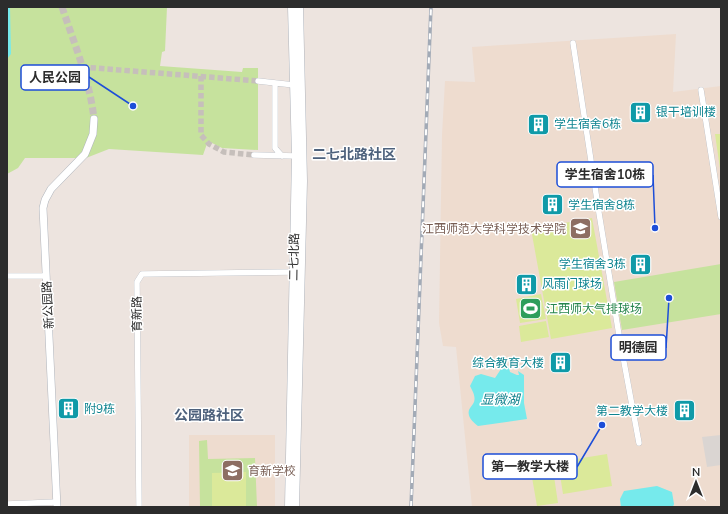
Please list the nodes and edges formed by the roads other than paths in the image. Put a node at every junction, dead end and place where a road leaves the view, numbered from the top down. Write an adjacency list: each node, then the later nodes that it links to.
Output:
1 (292, 7): 6 (main road, 二七北路)
2 (300, 7): 21 (main road, 二七北路)
3 (573, 43): 16 (street)
4 (258, 81): 5 (street)
5 (275, 83): 6 (street); 10 (street)
6 (294, 85): 11 (main road, 二七北路)
7 (701, 90): 12 (street)
8 (94, 119): 15 (street, 新公园路)
9 (254, 155): 10 (street)
10 (282, 156): 11 (street)
11 (296, 156): 13 (main road, 二七北路)
12 (721, 217)
13 (294, 272): 19 (street, 育新路); 20 (main road, 二七北路)
14 (7, 276): 15 (street)
15 (46, 276): 18 (street, 新公园路)
16 (639, 443)
17 (7, 504): 18 (street)
18 (57, 505)
19 (139, 507)
20 (289, 507)
21 (295, 507)

